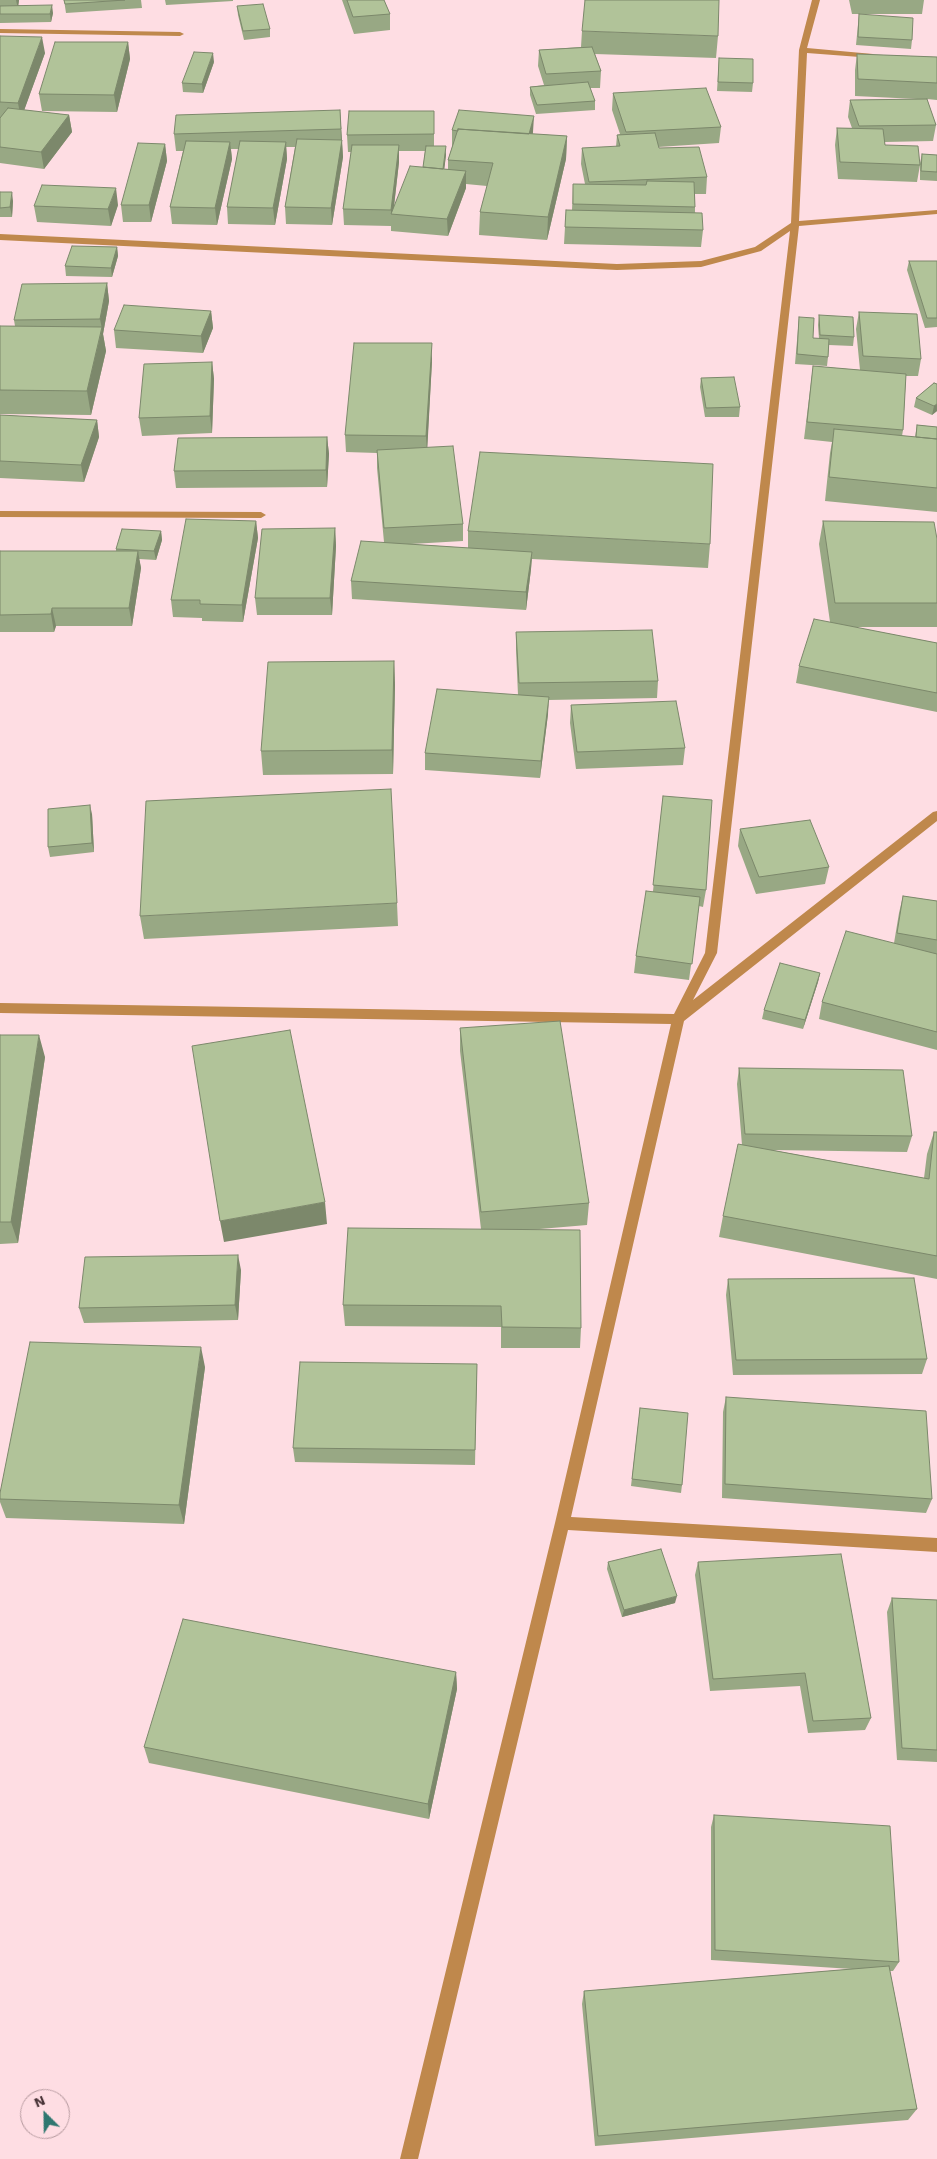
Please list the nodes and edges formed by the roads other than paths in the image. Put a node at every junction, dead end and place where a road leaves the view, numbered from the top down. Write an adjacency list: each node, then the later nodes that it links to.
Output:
1 (816, 0): 4 (street)
2 (0, 31): 3 (street)
3 (180, 34)
4 (803, 50): 5 (street); 7 (street)
5 (880, 56)
6 (937, 212): 7 (street)
7 (795, 224): 8 (street); 13 (street)
8 (0, 237)
9 (0, 514): 10 (street)
10 (261, 515)
11 (937, 815): 13 (street)
12 (0, 1008): 13 (street)
13 (678, 1019): 14 (street)
14 (562, 1523): 15 (street); 16 (street)
15 (937, 1545)
16 (409, 2159)

